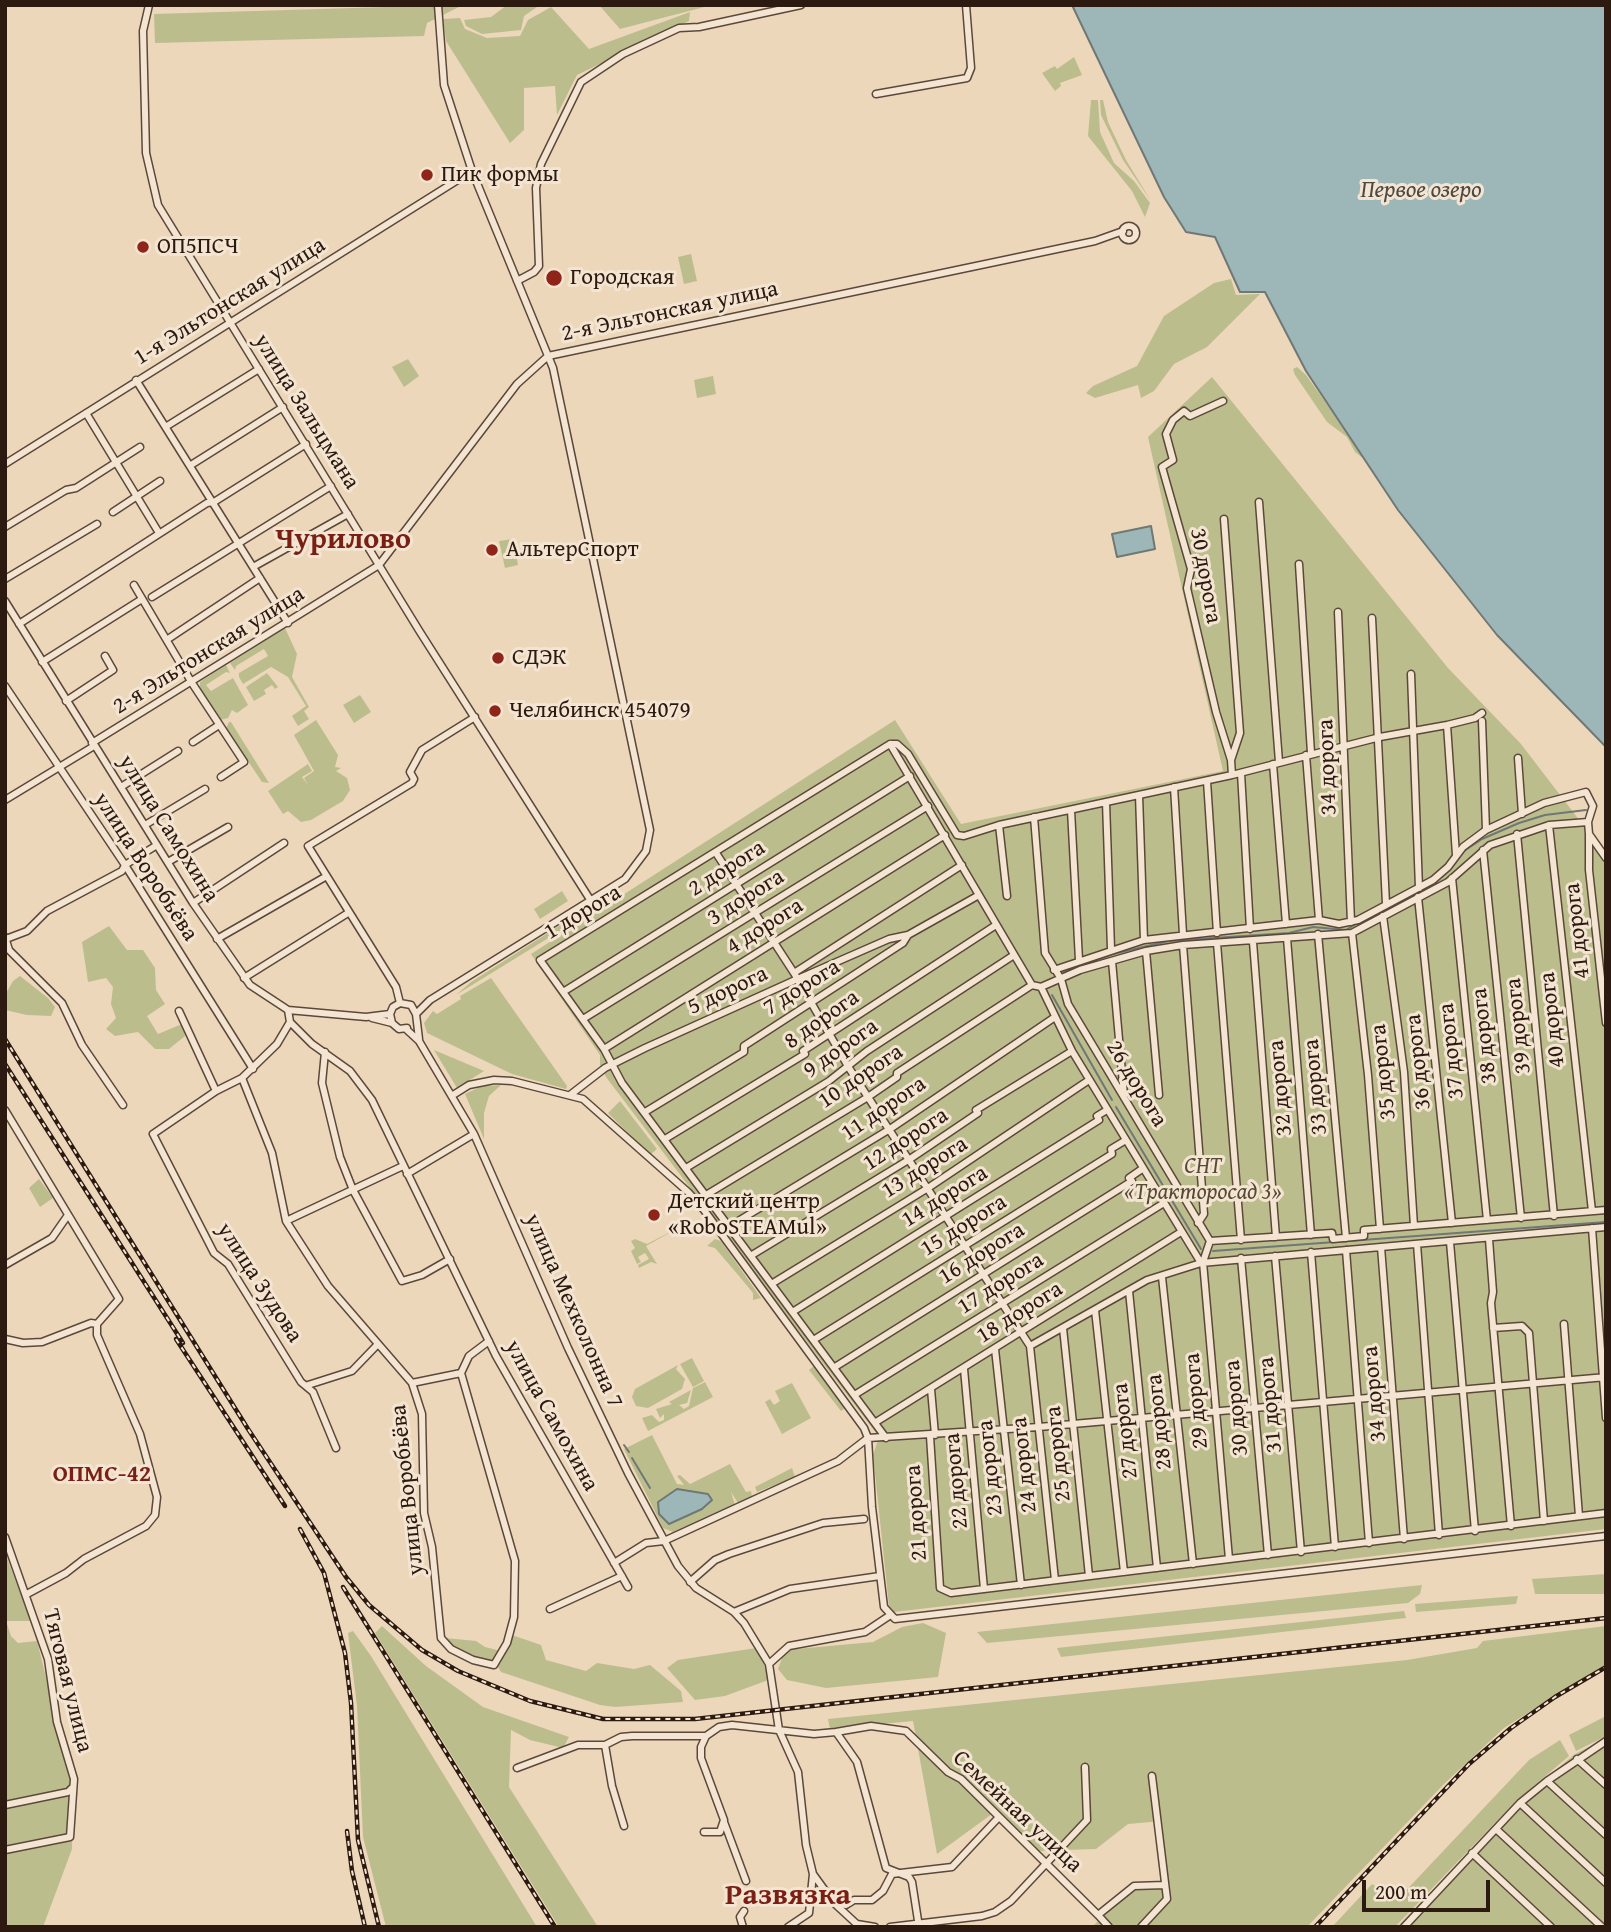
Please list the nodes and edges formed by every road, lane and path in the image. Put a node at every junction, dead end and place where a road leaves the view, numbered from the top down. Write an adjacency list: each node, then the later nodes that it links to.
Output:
1 (149, 5): 9 (street, улица Зальцмана)
2 (438, 5): 6 (street)
3 (801, 5): 8 (street)
4 (966, 5): 5 (street)
5 (876, 94)
6 (472, 171): 8 (street); 9 (street, 1-я Эльтонская улица)
7 (1124, 235): 10 (street, 2-я Эльтонская улица)
8 (516, 281): 10 (street)
9 (231, 323): 11 (street, улица Зальцмана); 12 (street, 1-я Эльтонская улица)
10 (548, 356): 35 (street, 2-я Эльтонская улица); 111 (street)
11 (259, 369): 14 (street, улица Зальцмана); 16 (street)
12 (136, 380): 15 (street, 1-я Эльтонская улица); 16 (street)
13 (1223, 401): 68 (street, 30 дорога)
14 (283, 407): 17 (street, улица Зальцмана); 21 (street)
15 (86, 413): 19 (street); 20 (street, 1-я Эльтонская улица)
16 (167, 426): 21 (street)
17 (306, 444): 23 (street, улица Зальцмана); 25 (street)
18 (140, 447): 19 (street)
19 (116, 463): 24 (street); 31 (street)
20 (5, 464)
21 (191, 465): 25 (street)
22 (160, 481): 24 (street)
23 (331, 485): 28 (street, улица Зальцмана); 33 (street)
24 (136, 497): 27 (street); 32 (street)
25 (214, 502): 32 (street); 33 (street)
26 (1259, 502): 69 (street)
27 (113, 512)
28 (348, 514): 35 (street, улица Зальцмана); 36 (street)
29 (1224, 519): 68 (street)
30 (97, 524): 38 (street)
31 (5, 527)
32 (159, 533): 46 (street)
33 (237, 541): 36 (street); 40 (street)
34 (1299, 564): 66 (street)
35 (379, 565): 45 (street, 2-я Эльтонская улица); 55 (street, улица Зальцмана)
36 (253, 566): 37 (street)
37 (260, 578): 45 (street); 47 (street)
38 (5, 579)
39 (134, 585): 41 (street)
40 (152, 597)
41 (142, 599): 47 (street); 49 (street)
42 (5, 601): 46 (street, улица Самохина)
43 (1338, 612): 64 (street, 34 дорога)
44 (1372, 618): 60 (street)
45 (288, 623): 51 (street, 2-я Эльтонская улица)
46 (19, 624): 49 (street, улица Самохина)
47 (168, 639): 51 (street)
48 (105, 656): 53 (street)
49 (42, 662): 53 (street, улица Самохина)
50 (1412, 674): 59 (street)
51 (192, 683): 57 (street); 62 (street, 2-я Эльтонская улица)
52 (5, 686): 70 (street, улица Воробьёва)
53 (66, 701): 62 (street, улица Самохина)
54 (1482, 713): 58 (street)
55 (475, 717): 104 (street); 111 (street, улица Зальцмана)
56 (1482, 722): 91 (street)
57 (219, 725): 61 (street); 74 (street)
58 (1447, 726): 59 (street); 99 (street)
59 (1413, 731): 60 (street); 107 (street)
60 (1380, 737): 64 (street); 113 (street)
61 (193, 742)
62 (93, 744): 70 (street, 2-я Эльтонская улица); 76 (street, улица Самохина)
63 (890, 744): 73 (street); 88 (street); 98 (street, 1 дорога)
64 (1345, 746): 66 (street); 118 (street, 34 дорога)
65 (178, 751): 76 (street)
66 (1309, 754): 69 (street); 117 (street)
67 (1518, 758): 84 (street)
68 (1231, 760): 72 (street)
69 (1276, 763): 71 (street); 119 (street)
70 (58, 768): 80 (street, 2-я Эльтонская улица); 102 (street, улица Воробьёва)
71 (1241, 773): 72 (street); 121 (street)
72 (1233, 775): 75 (street)
73 (910, 776): 82 (street); 106 (street, 2 дорога)
74 (221, 777)
75 (1207, 781): 77 (street); 122 (street)
76 (121, 787): 87 (street, улица Самохина)
77 (1174, 787): 79 (street); 124 (street)
78 (205, 789): 87 (street)
79 (1139, 795): 81 (street); 130 (street)
80 (5, 800)
81 (1107, 802): 83 (street); 135 (street)
82 (928, 806): 94 (street); 115 (street, 3 дорога)
83 (1071, 810): 85 (street); 138 (street)
84 (1522, 814): 86 (street, 41 дорога); 91 (street)
85 (1034, 817): 88 (street); 140 (street)
86 (1588, 822): 89 (street); 93 (street, 41 дорога)
87 (145, 825): 96 (street, улица Самохина)
88 (999, 825): 109 (street)
89 (1549, 825): 92 (street); 196 (street, 40 дорога)
90 (228, 827): 101 (street)
91 (1486, 830): 99 (street)
92 (1517, 834): 97 (street); 198 (street, 39 дорога)
93 (1589, 834): 100 (street); 160 (street, 41 дорога)
94 (945, 835): 103 (street); 132 (street, 4 дорога)
95 (284, 844): 112 (street)
96 (157, 845): 101 (street, улица Самохина); 102 (street)
97 (1482, 850): 105 (street); 200 (street, 38 дорога)
98 (716, 853): 106 (street); 146 (street, 1 дорога)
99 (1456, 855): 107 (street)
100 (1606, 858)
101 (168, 862): 112 (street, улица Самохина)
102 (125, 865): 127 (street); 169 (street, улица Воробьёва)
103 (962, 865): 108 (street); 141 (street, 5 дорога)
104 (325, 877): 114 (street); 129 (street)
105 (1452, 878): 110 (street); 201 (street, 37 дорога)
106 (737, 884): 115 (street); 146 (street, 2 дорога)
107 (1419, 888): 113 (street)
108 (979, 895): 120 (street); 126 (street, 7 дорога)
109 (1007, 896)
110 (1418, 897): 116 (street); 204 (street, 36 дорога)
111 (591, 901): 147 (street)
112 (193, 903): 129 (street, улица Самохина)
113 (1386, 904): 118 (street)
114 (348, 913): 142 (street); 148 (street)
115 (756, 913): 132 (street); 156 (street, 3 дорога)
116 (1383, 916): 123 (street); 206 (street, 35 дорога)
117 (1319, 920): 118 (street); 119 (street)
118 (1351, 922)
119 (1286, 924): 121 (street)
120 (996, 925): 137 (street); 162 (street, 8 дорога)
121 (1250, 929): 122 (street)
122 (1217, 933): 124 (street)
123 (1352, 933): 125 (street); 209 (street)
124 (1183, 934): 130 (street)
125 (1318, 934): 128 (street); 213 (street, 33 дорога)
126 (908, 935): 141 (street, 5 дорога); 149 (street, 7 дорога)
127 (6, 938): 178 (street)
128 (1287, 938): 131 (street); 211 (street, 32 дорога)
129 (217, 939): 142 (street, улица Самохина)
130 (1144, 940): 135 (street)
131 (1253, 942): 133 (street); 212 (street)
132 (775, 943): 141 (street); 164 (street, 4 дорога)
133 (1217, 943): 134 (street); 215 (street)
134 (1183, 945): 136 (street); 203 (street)
135 (1111, 949): 138 (street)
136 (1146, 951): 139 (street); 175 (street)
137 (1014, 955): 144 (street); 168 (street, 9 дорога)
138 (1079, 960): 140 (street)
139 (1112, 961): 143 (street); 177 (street)
140 (1054, 970): 143 (street, 26 дорога)
141 (796, 976): 149 (street); 167 (street, 5 дорога)
142 (244, 978): 150 (street, улица Самохина)
143 (1061, 979): 145 (street); 177 (street, 26 дорога)
144 (1032, 985): 145 (street); 176 (street, 10 дорога)
145 (1041, 987): 155 (street)
146 (563, 992): 156 (street, 1 дорога)
147 (430, 1000): 148 (street); 153 (street)
148 (405, 1004): 152 (street); 153 (street)
149 (812, 1004): 162 (street); 181 (street, 7 дорога)
150 (288, 1010): 154 (street); 157 (street)
151 (179, 1011): 172 (street)
152 (390, 1014): 154 (street); 159 (street)
153 (416, 1014): 158 (street)
154 (370, 1017): 159 (street)
155 (1055, 1017): 165 (street); 182 (street, 11 дорога)
156 (583, 1019): 164 (street, 1 дорога)
157 (290, 1022): 166 (street, улица Самохина); 169 (street)
158 (414, 1022): 161 (street); 163 (street)
159 (391, 1023): 161 (street)
160 (1606, 1023)
161 (406, 1029): 163 (street)
162 (830, 1034): 168 (street); 184 (street, 8 дорога)
163 (419, 1041): 173 (street, улица Мехколонна 7)
164 (604, 1049): 167 (street, 1 дорога)
165 (1072, 1051): 171 (street); 186 (street, 12 дорога)
166 (325, 1052): 187 (street, улица Самохина); 192 (street)
167 (612, 1065): 174 (street, 5 дорога); 181 (street, 1 дорога)
168 (849, 1068): 176 (street); 188 (street, 9 дорога)
169 (253, 1069): 170 (street)
170 (242, 1078): 172 (street); 202 (street, улица Воробьёва)
171 (1090, 1080): 180 (street); 191 (street, 13 дорога)
172 (216, 1091): 254 (street, улица Зудова)
173 (453, 1095): 174 (street); 183 (street, улица Мехколонна 7)
174 (570, 1095): 276 (street)
175 (1159, 1095)
176 (868, 1097): 182 (street); 193 (street, 10 дорога)
177 (1124, 1099): 203 (street, 26 дорога)
178 (123, 1105)
179 (5, 1110): 197 (street)
180 (1107, 1110): 185 (street); 199 (street, 14 дорога)
181 (645, 1112): 184 (street, 1 дорога)
182 (890, 1129): 186 (street); 205 (street, 11 дорога)
183 (474, 1134): 190 (street); 289 (street, улица Мехколонна 7)
184 (665, 1139): 188 (street, 1 дорога)
185 (1126, 1140): 189 (street); 219 (street, 15 дорога)
186 (909, 1159): 191 (street); 223 (street, 12 дорога)
187 (403, 1166): 190 (street, улица Самохина); 192 (street)
188 (686, 1168): 193 (street, 1 дорога)
189 (1142, 1170): 194 (street); 229 (street, 16 дорога)
190 (407, 1174): 226 (street, улица Самохина)
191 (928, 1188): 199 (street); 231 (street, 13 дорога)
192 (353, 1191): 202 (street); 226 (street)
193 (706, 1195): 205 (street, 1 дорога)
194 (1164, 1203): 210 (street); 233 (street, 17 дорога)
195 (1606, 1210): 196 (street)
196 (1592, 1211): 198 (street)
197 (68, 1215): 228 (street); 236 (street)
198 (1554, 1216): 200 (street)
199 (947, 1217): 219 (street); 235 (street, 14 дорога)
200 (1521, 1218): 201 (street)
201 (1487, 1220): 204 (street)
202 (286, 1221): 244 (street, улица Воробьёва)
203 (1198, 1223): 216 (street, 26 дорога)
204 (1452, 1223): 206 (street)
205 (730, 1226): 223 (street, 1 дорога)
206 (1414, 1226): 209 (street)
207 (1592, 1227): 208 (street); 214 (street); 250 (street)
208 (1606, 1227)
209 (1380, 1229): 213 (street)
210 (1181, 1232): 227 (street); 240 (street, 18 дорога)
211 (1311, 1235): 212 (street); 213 (street)
212 (1276, 1237): 215 (street)
213 (1346, 1238)
214 (1489, 1239): 217 (street); 239 (street)
215 (1241, 1240): 216 (street)
216 (1210, 1241): 227 (street, 29 дорога)
217 (1451, 1242): 218 (street); 257 (street)
218 (1417, 1244): 220 (street); 258 (street)
219 (966, 1245): 229 (street); 242 (street, 15 дорога)
220 (1381, 1247): 221 (street); 260 (street, 34 дорога)
221 (1346, 1250): 222 (street); 261 (street)
222 (1311, 1252): 224 (street); 262 (street)
223 (752, 1255): 231 (street, 1 дорога)
224 (1275, 1256): 225 (street); 263 (street, 31 дорога)
225 (1241, 1258): 227 (street); 264 (street, 30 дорога)
226 (450, 1259): 243 (street, улица Самохина)
227 (1202, 1262): 230 (street); 265 (street, 29 дорога)
228 (5, 1265)
229 (983, 1275): 233 (street); 247 (street, 16 дорога)
230 (1162, 1276): 232 (street); 266 (street, 28 дорога)
231 (773, 1283): 235 (street, 1 дорога)
232 (1129, 1291): 234 (street); 267 (street, 27 дорога)
233 (1002, 1304): 240 (street); 259 (street, 17 дорога)
234 (1095, 1310): 238 (street); 269 (street)
235 (794, 1311): 242 (street, 1 дорога)
236 (97, 1324): 241 (street); 307 (street)
237 (1564, 1324): 251 (street)
238 (1063, 1328): 245 (street); 271 (street, 25 дорога)
239 (1493, 1328): 252 (street); 255 (street)
240 (1021, 1333): 245 (street); 246 (street, 18 дорога)
241 (5, 1339)
242 (815, 1339): 247 (street, 1 дорога)
243 (489, 1340): 249 (street); 295 (street, улица Самохина)
244 (378, 1345): 253 (street, улица Воробьёва); 254 (street)
245 (1030, 1346): 272 (street, 24 дорога)
246 (995, 1349): 248 (street, 18 дорога); 273 (street, 23 дорога)
247 (835, 1367): 259 (street, 1 дорога)
248 (964, 1369): 256 (street, 18 дорога); 274 (street, 22 дорога)
249 (461, 1373): 253 (street); 253 (street, улица Воробьёва)
250 (1604, 1377): 251 (street); 268 (street)
251 (1569, 1380): 252 (street); 280 (street)
252 (1534, 1382): 255 (street); 282 (street)
253 (412, 1383)
254 (308, 1385): 278 (street, улица Зудова)
255 (1499, 1386): 257 (street); 283 (street)
256 (930, 1389): 270 (street, 18 дорога); 275 (street, 21 дорога)
257 (1463, 1389): 258 (street); 284 (street)
258 (1428, 1393): 260 (street); 285 (street)
259 (856, 1394): 270 (street, 1 дорога)
260 (1392, 1396): 261 (street); 288 (street, 34 дорога)
261 (1358, 1399): 262 (street); 290 (street)
262 (1323, 1401): 263 (street); 291 (street)
263 (1288, 1404): 264 (street); 292 (street, 31 дорога)
264 (1254, 1407): 265 (street); 293 (street, 30 дорога)
265 (1216, 1410): 266 (street); 294 (street, 29 дорога)
266 (1177, 1414): 267 (street); 296 (street, 28 дорога)
267 (1143, 1417): 269 (street); 297 (street, 27 дорога)
268 (1606, 1418)
269 (1108, 1420): 271 (street); 298 (street)
270 (876, 1422): 277 (street, 1 дорога)
271 (1074, 1423): 272 (street); 301 (street, 25 дорога)
272 (1039, 1427): 273 (street); 302 (street, 24 дорога)
273 (1004, 1430): 274 (street); 304 (street, 23 дорога)
274 (970, 1433): 275 (street); 306 (street, 22 дорога)
275 (932, 1436): 277 (street); 306 (street, 21 дорога)
276 (868, 1438): 277 (street); 289 (street); 300 (street)
277 (886, 1438)
278 (336, 1448)
279 (1606, 1513): 280 (street)
280 (1578, 1516): 282 (street)
281 (864, 1519): 303 (street)
282 (1544, 1521): 283 (street)
283 (1511, 1526): 284 (street)
284 (1475, 1531): 285 (street)
285 (1439, 1535): 288 (street)
286 (1606, 1535): 310 (street)
287 (5, 1538): 307 (street, Тяговая улица)
288 (1405, 1539): 290 (street)
289 (664, 1541): 295 (street); 303 (street, улица Мехколонна 7)
290 (1369, 1544): 291 (street)
291 (1335, 1547): 292 (street)
292 (1301, 1552): 293 (street)
293 (1268, 1555): 294 (street)
294 (1229, 1559): 296 (street)
295 (614, 1563): 299 (street, улица Самохина)
296 (1193, 1564): 297 (street)
297 (1157, 1568): 298 (street)
298 (1124, 1572): 301 (street)
299 (622, 1576): 305 (street, улица Самохина); 308 (street)
300 (880, 1576): 309 (street); 310 (street)
301 (1089, 1576): 302 (street)
302 (1055, 1580): 304 (street)
303 (690, 1582): 309 (street)
304 (1021, 1585): 306 (street)
305 (628, 1587)
306 (984, 1589)
307 (27, 1594): 323 (street, Тяговая улица)
308 (550, 1609)
309 (734, 1612): 311 (street)
310 (890, 1616): 311 (street)
311 (769, 1664): 312 (street)
312 (779, 1730): 313 (street, Семейная улица); 314 (street, Семейная улица); 336 (street)
313 (836, 1732): 326 (street, Семейная улица); 335 (street)
314 (706, 1736): 316 (street, Семейная улица); 327 (street)
315 (1606, 1741): 317 (street)
316 (605, 1745): 319 (street, Семейная улица); 328 (street)
317 (1577, 1759): 321 (street); 322 (street)
318 (1085, 1767): 334 (street)
319 (517, 1768)
320 (1152, 1776): 339 (street)
321 (1546, 1781): 324 (street); 331 (street)
322 (1606, 1785)
323 (74, 1787): 325 (street); 332 (street, Тяговая улица)
324 (1520, 1803): 329 (street); 338 (street)
325 (5, 1805)
326 (999, 1817): 334 (street, Семейная улица); 335 (street)
327 (724, 1820): 330 (street); 337 (street)
328 (624, 1826)
329 (1496, 1829): 333 (street); 353 (street)
330 (704, 1832)
331 (1606, 1835)
332 (5, 1850)
333 (1472, 1853): 351 (street); 352 (street)
334 (1046, 1863): 342 (street, Семейная улица); 343 (street)
335 (897, 1873): 340 (street); 343 (street)
336 (813, 1874): 340 (street); 346 (street)
337 (746, 1881)
338 (1606, 1883)
339 (1165, 1885): 342 (street); 350 (street)
340 (832, 1900): 344 (street)
341 (744, 1912): 345 (street)
342 (1098, 1915): 349 (street, Семейная улица)
343 (919, 1925): 348 (street)
344 (857, 1926): 347 (street)
345 (743, 1927)
346 (788, 1927)
347 (875, 1927)
348 (890, 1927)
349 (1109, 1927)
350 (1141, 1927)
351 (1404, 1927)
352 (1551, 1927)
353 (1602, 1927)

